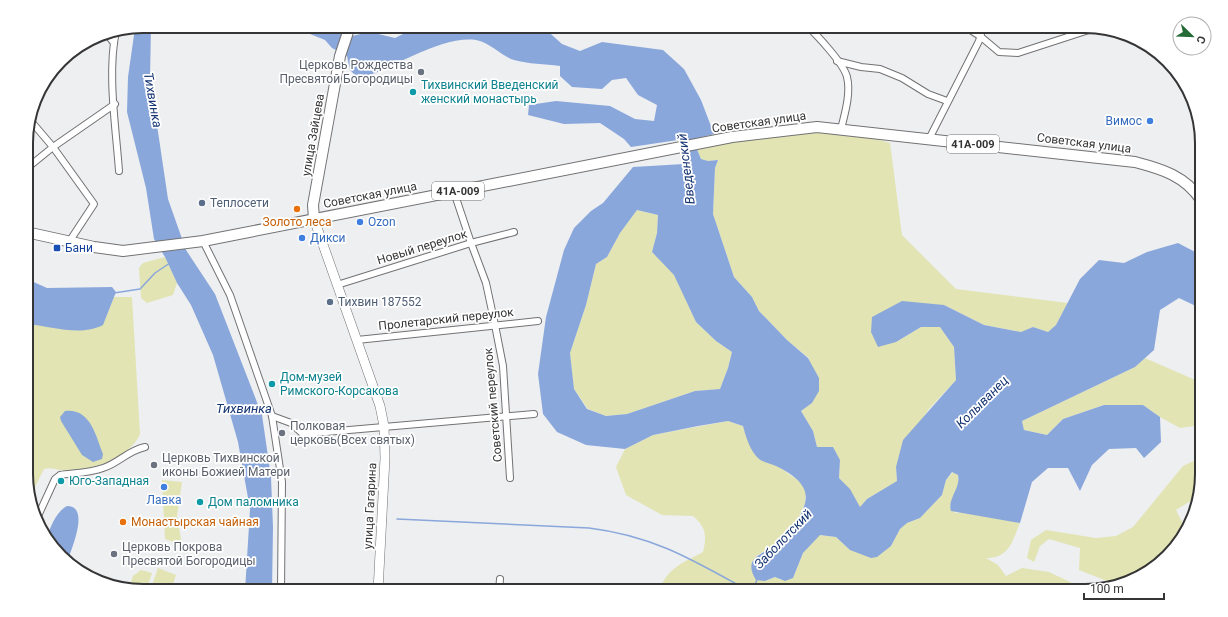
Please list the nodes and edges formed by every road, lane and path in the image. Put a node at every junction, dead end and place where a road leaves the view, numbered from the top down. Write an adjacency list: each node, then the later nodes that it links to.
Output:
1 (348, 33): 21 (main road, улица Зайцева)
2 (813, 33): 10 (street)
3 (975, 33): 6 (street)
4 (981, 33): 6 (street)
5 (1080, 33): 6 (street)
6 (980, 36): 11 (street)
7 (115, 37): 9 (street)
8 (110, 38): 9 (street)
9 (114, 43): 12 (street)
10 (838, 60): 11 (street); 14 (street)
11 (947, 101): 15 (street)
12 (115, 104): 16 (street); 18 (street)
13 (35, 125): 16 (street)
14 (841, 129): 15 (main road, Советская улица / 41А-009); 20 (main road, Советская улица / 41А-009)
15 (929, 139): 19 (main road, Советская улица / 41А-009)
16 (53, 146): 17 (street); 25 (street)
17 (33, 162)
18 (119, 171)
19 (1195, 191)
20 (454, 192): 21 (main road, Советская улица / 41А-009); 26 (street, Советский переулок)
21 (314, 219): 24 (main road, 41А-009); 27 (street, улица Гагарина)
22 (514, 232): 26 (street, Новый переулок)
23 (33, 234): 25 (main road)
24 (203, 241): 25 (main road, 41А-009); 32 (street)
25 (69, 242)
26 (470, 243): 27 (street, Новый переулок); 29 (street, Советский переулок)
27 (337, 285): 30 (street, улица Гагарина)
28 (538, 321): 29 (street, Пролетарский переулок)
29 (495, 324): 30 (street, Пролетарский переулок); 33 (street, Советский переулок)
30 (357, 340): 34 (street, улица Гагарина)
31 (534, 414): 33 (street)
32 (272, 416): 34 (street); 39 (street)
33 (506, 417): 34 (street); 36 (street, Советский переулок)
34 (384, 426): 40 (street, улица Гагарина)
35 (145, 447): 37 (street)
36 (510, 478)
37 (40, 512)
38 (500, 579): 41 (street)
39 (281, 584)
40 (378, 584)
41 (500, 584)

